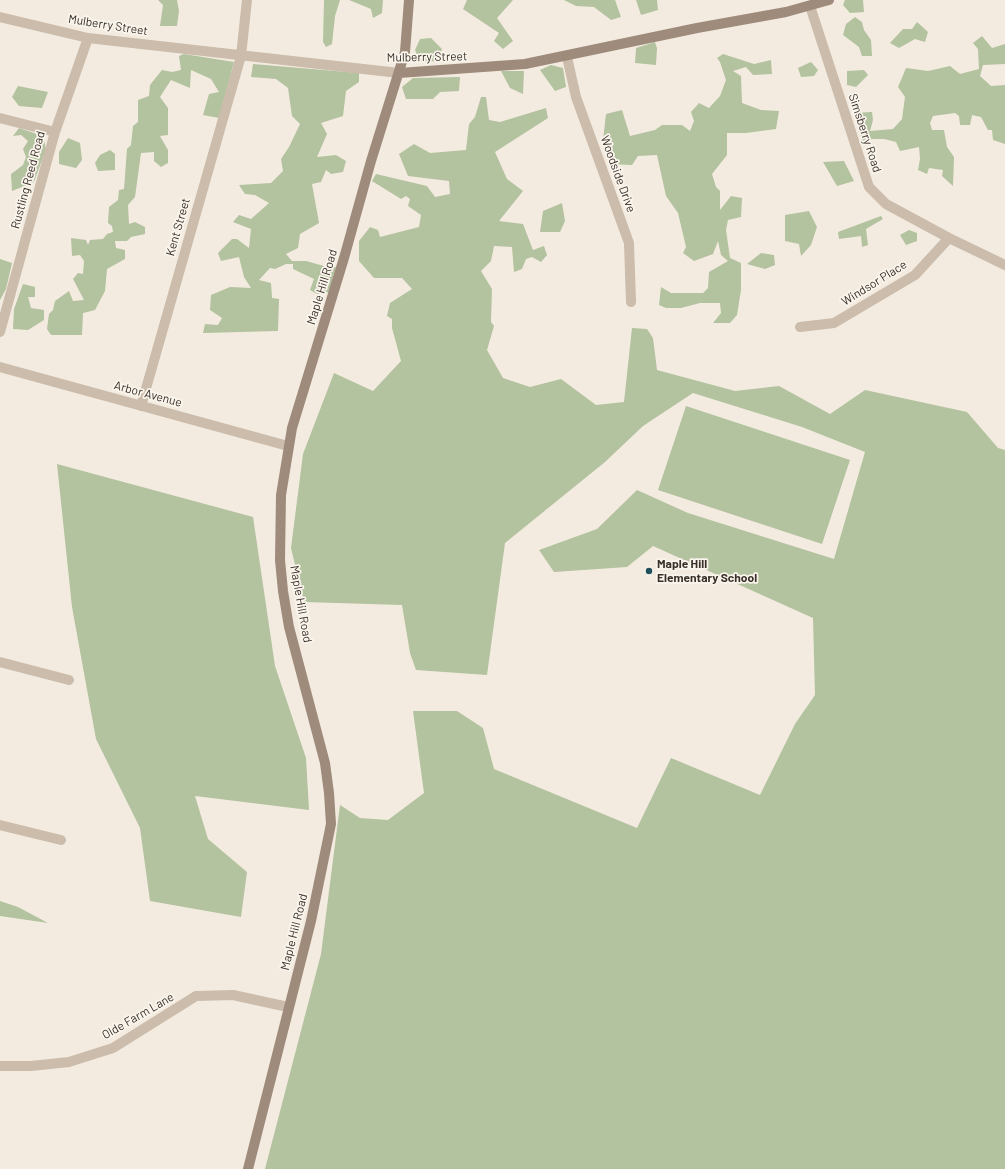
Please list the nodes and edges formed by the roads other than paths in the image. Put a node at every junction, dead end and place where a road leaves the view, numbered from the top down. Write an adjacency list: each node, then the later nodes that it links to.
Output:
1 (247, 0): 7 (street, Kent Street)
2 (409, 0): 9 (street, Maple Hill Road)
3 (829, 0): 4 (street, Mulberry Street)
4 (810, 6): 8 (street, Mulberry Street); 12 (street, Simsberry Road)
5 (0, 17): 6 (street, Mulberry Street)
6 (88, 38): 7 (street, Mulberry Street); 11 (street, Rustling Reed Road)
7 (241, 56): 9 (street, Mulberry Street); 18 (street, Kent Street)
8 (567, 57): 9 (street, Mulberry Street); 14 (street, Woodside Drive)
9 (399, 73): 19 (street, Maple Hill Road)
10 (0, 118): 11 (street)
11 (54, 132): 16 (street, Rustling Reed Road)
12 (949, 238): 13 (street, Simsberry Road); 15 (street, Windsor Place)
13 (1005, 264)
14 (631, 302)
15 (800, 327)
16 (0, 332)
17 (0, 367): 18 (street, Arbor Avenue)
18 (141, 406): 19 (street, Arbor Avenue)
19 (288, 446): 24 (street, Maple Hill Road)
20 (0, 662): 21 (street)
21 (70, 680)
22 (0, 825): 23 (street)
23 (61, 840)
24 (288, 1007): 25 (street, Olde Farm Lane); 26 (street, Maple Hill Road)
25 (0, 1066)
26 (248, 1169)

